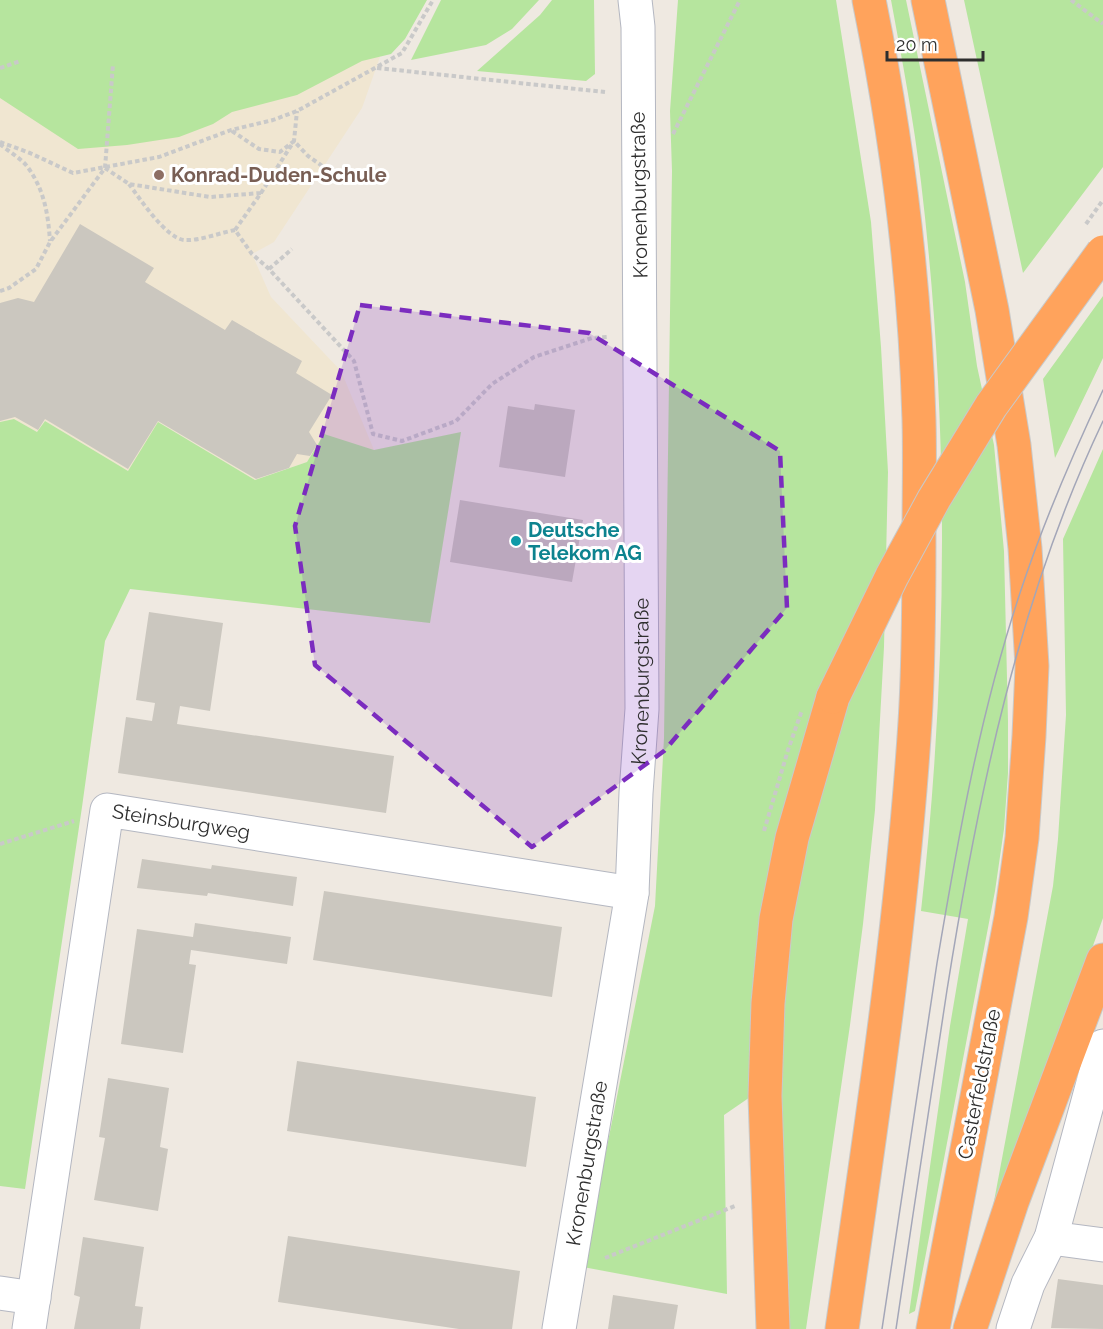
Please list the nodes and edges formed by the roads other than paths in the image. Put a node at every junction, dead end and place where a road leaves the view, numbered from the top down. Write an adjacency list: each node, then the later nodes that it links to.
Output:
1 (869, 0): 14 (highway)
2 (928, 0): 15 (highway, Casterfeldstraße)
3 (639, 9): 5 (street, Kronenburgstraße)
4 (1103, 252): 13 (highway, bridge)
5 (632, 894): 11 (street, Steinsburgweg); 12 (street, Kronenburgstraße)
6 (1103, 960): 16 (highway)
7 (1103, 1046): 8 (street)
8 (1051, 1238): 9 (street); 17 (street)
9 (1103, 1245)
10 (0, 1293): 11 (street)
11 (32, 1313)
12 (559, 1329)
13 (773, 1329)
14 (842, 1329)
15 (933, 1329)
16 (970, 1329)
17 (1013, 1329)

